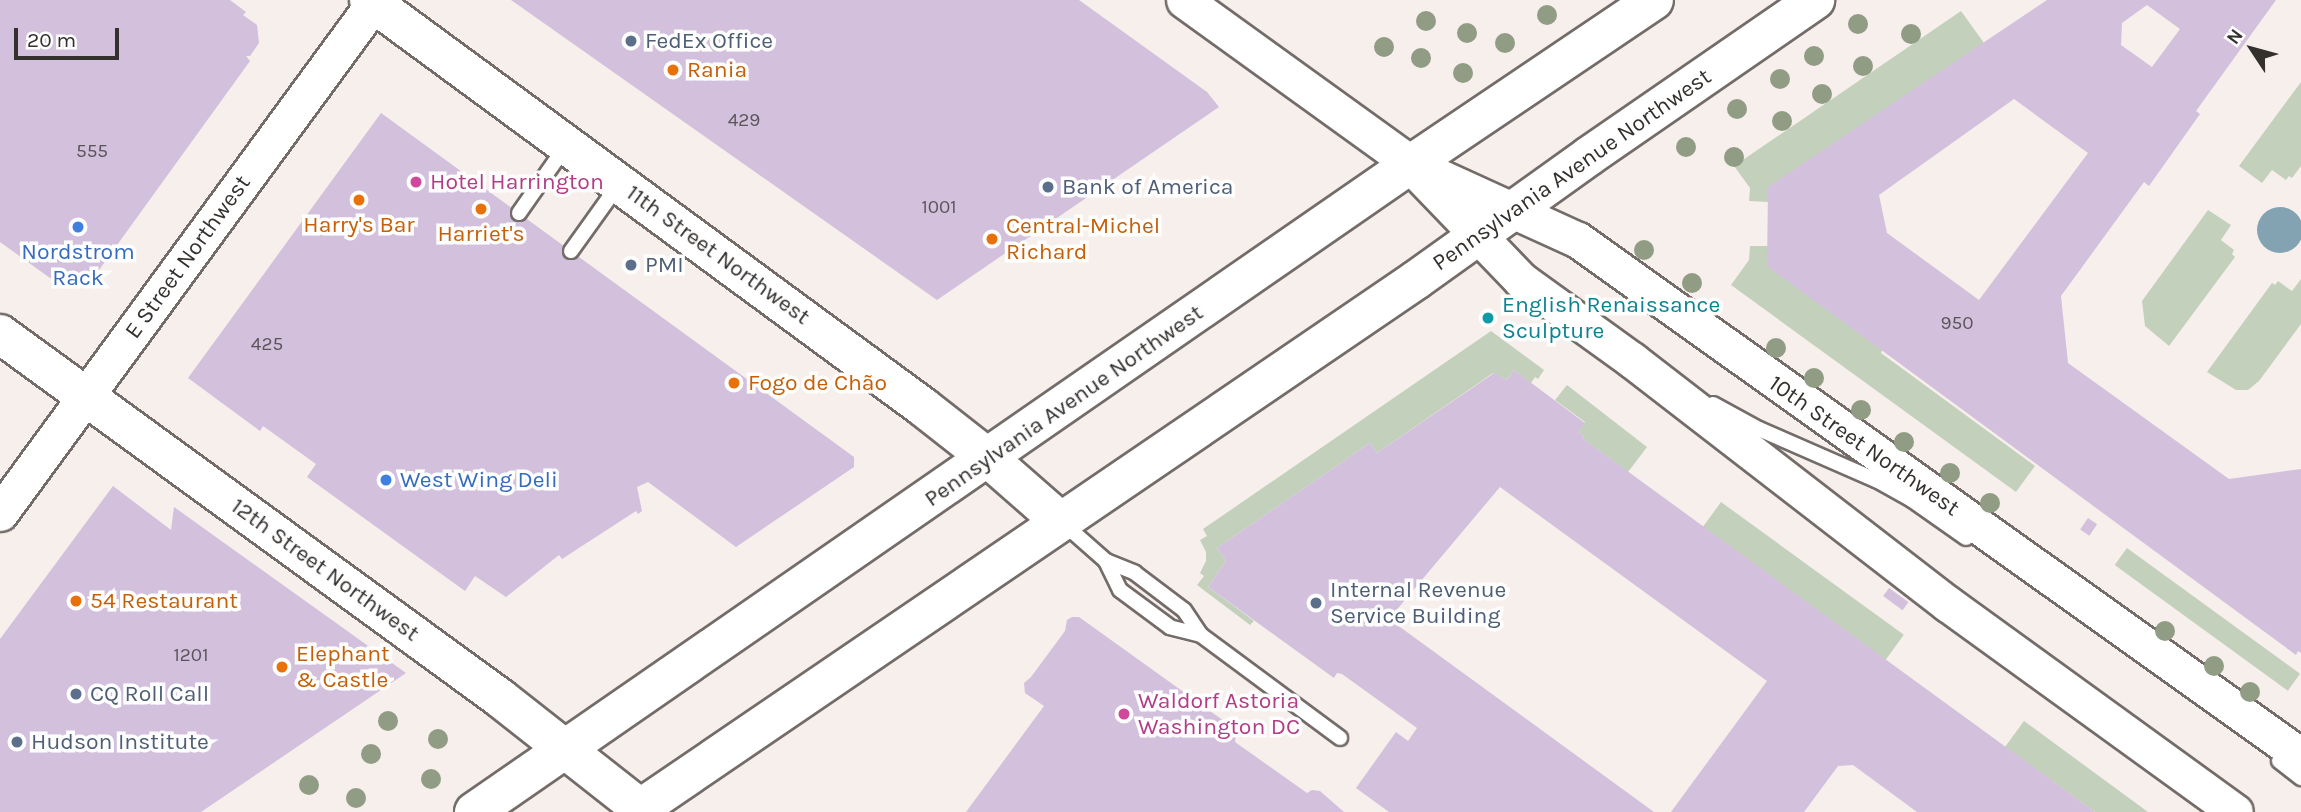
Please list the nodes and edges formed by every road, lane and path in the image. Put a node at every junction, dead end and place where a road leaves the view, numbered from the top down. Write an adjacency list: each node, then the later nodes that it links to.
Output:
1 (1184, 0): 6 (street, 10th Street Northwest)
2 (1654, 0): 6 (main road, Pennsylvania Avenue Northwest)
3 (1815, 0): 8 (main road, Pennsylvania Avenue Northwest)
4 (373, 1): 5 (main road, 11th Street Northwest); 14 (street, E Street Northwest)
5 (567, 145): 7 (main road, 11th Street Northwest); 9 (lane)
6 (1411, 164): 8 (street, 10th Street Northwest); 10 (street, 10th Street Northwest); 15 (main road, Pennsylvania Avenue Northwest)
7 (620, 183): 11 (lane); 15 (main road, 11th Street Northwest)
8 (1513, 212): 10 (main road, Pennsylvania Avenue Northwest); 23 (street, 10th Street Northwest)
9 (519, 213)
10 (1479, 235): 13 (street, 10th Street Northwest); 17 (main road, Pennsylvania Avenue Northwest)
11 (571, 251)
12 (0, 334): 14 (main road, 12th Street Northwest)
13 (1632, 359): 18 (lane); 27 (street, 10th Street Northwest)
14 (86, 396): 16 (street, E Street Northwest); 22 (main road, 12th Street Northwest)
15 (989, 458): 17 (main road, 11th Street Northwest); 22 (main road, Pennsylvania Avenue Northwest)
16 (0, 513)
17 (1060, 521): 19 (lane); 25 (main road, Pennsylvania Avenue Northwest)
18 (1976, 545)
19 (1106, 561): 20 (lane); 20 (lane)
20 (1201, 635): 21 (lane)
21 (1340, 738)
22 (567, 749): 25 (main road, 12th Street Northwest); 26 (main road, Pennsylvania Avenue Northwest)
23 (2286, 756): 24 (lane)
24 (2301, 778)
25 (640, 811)
26 (474, 812)
27 (2235, 812)

